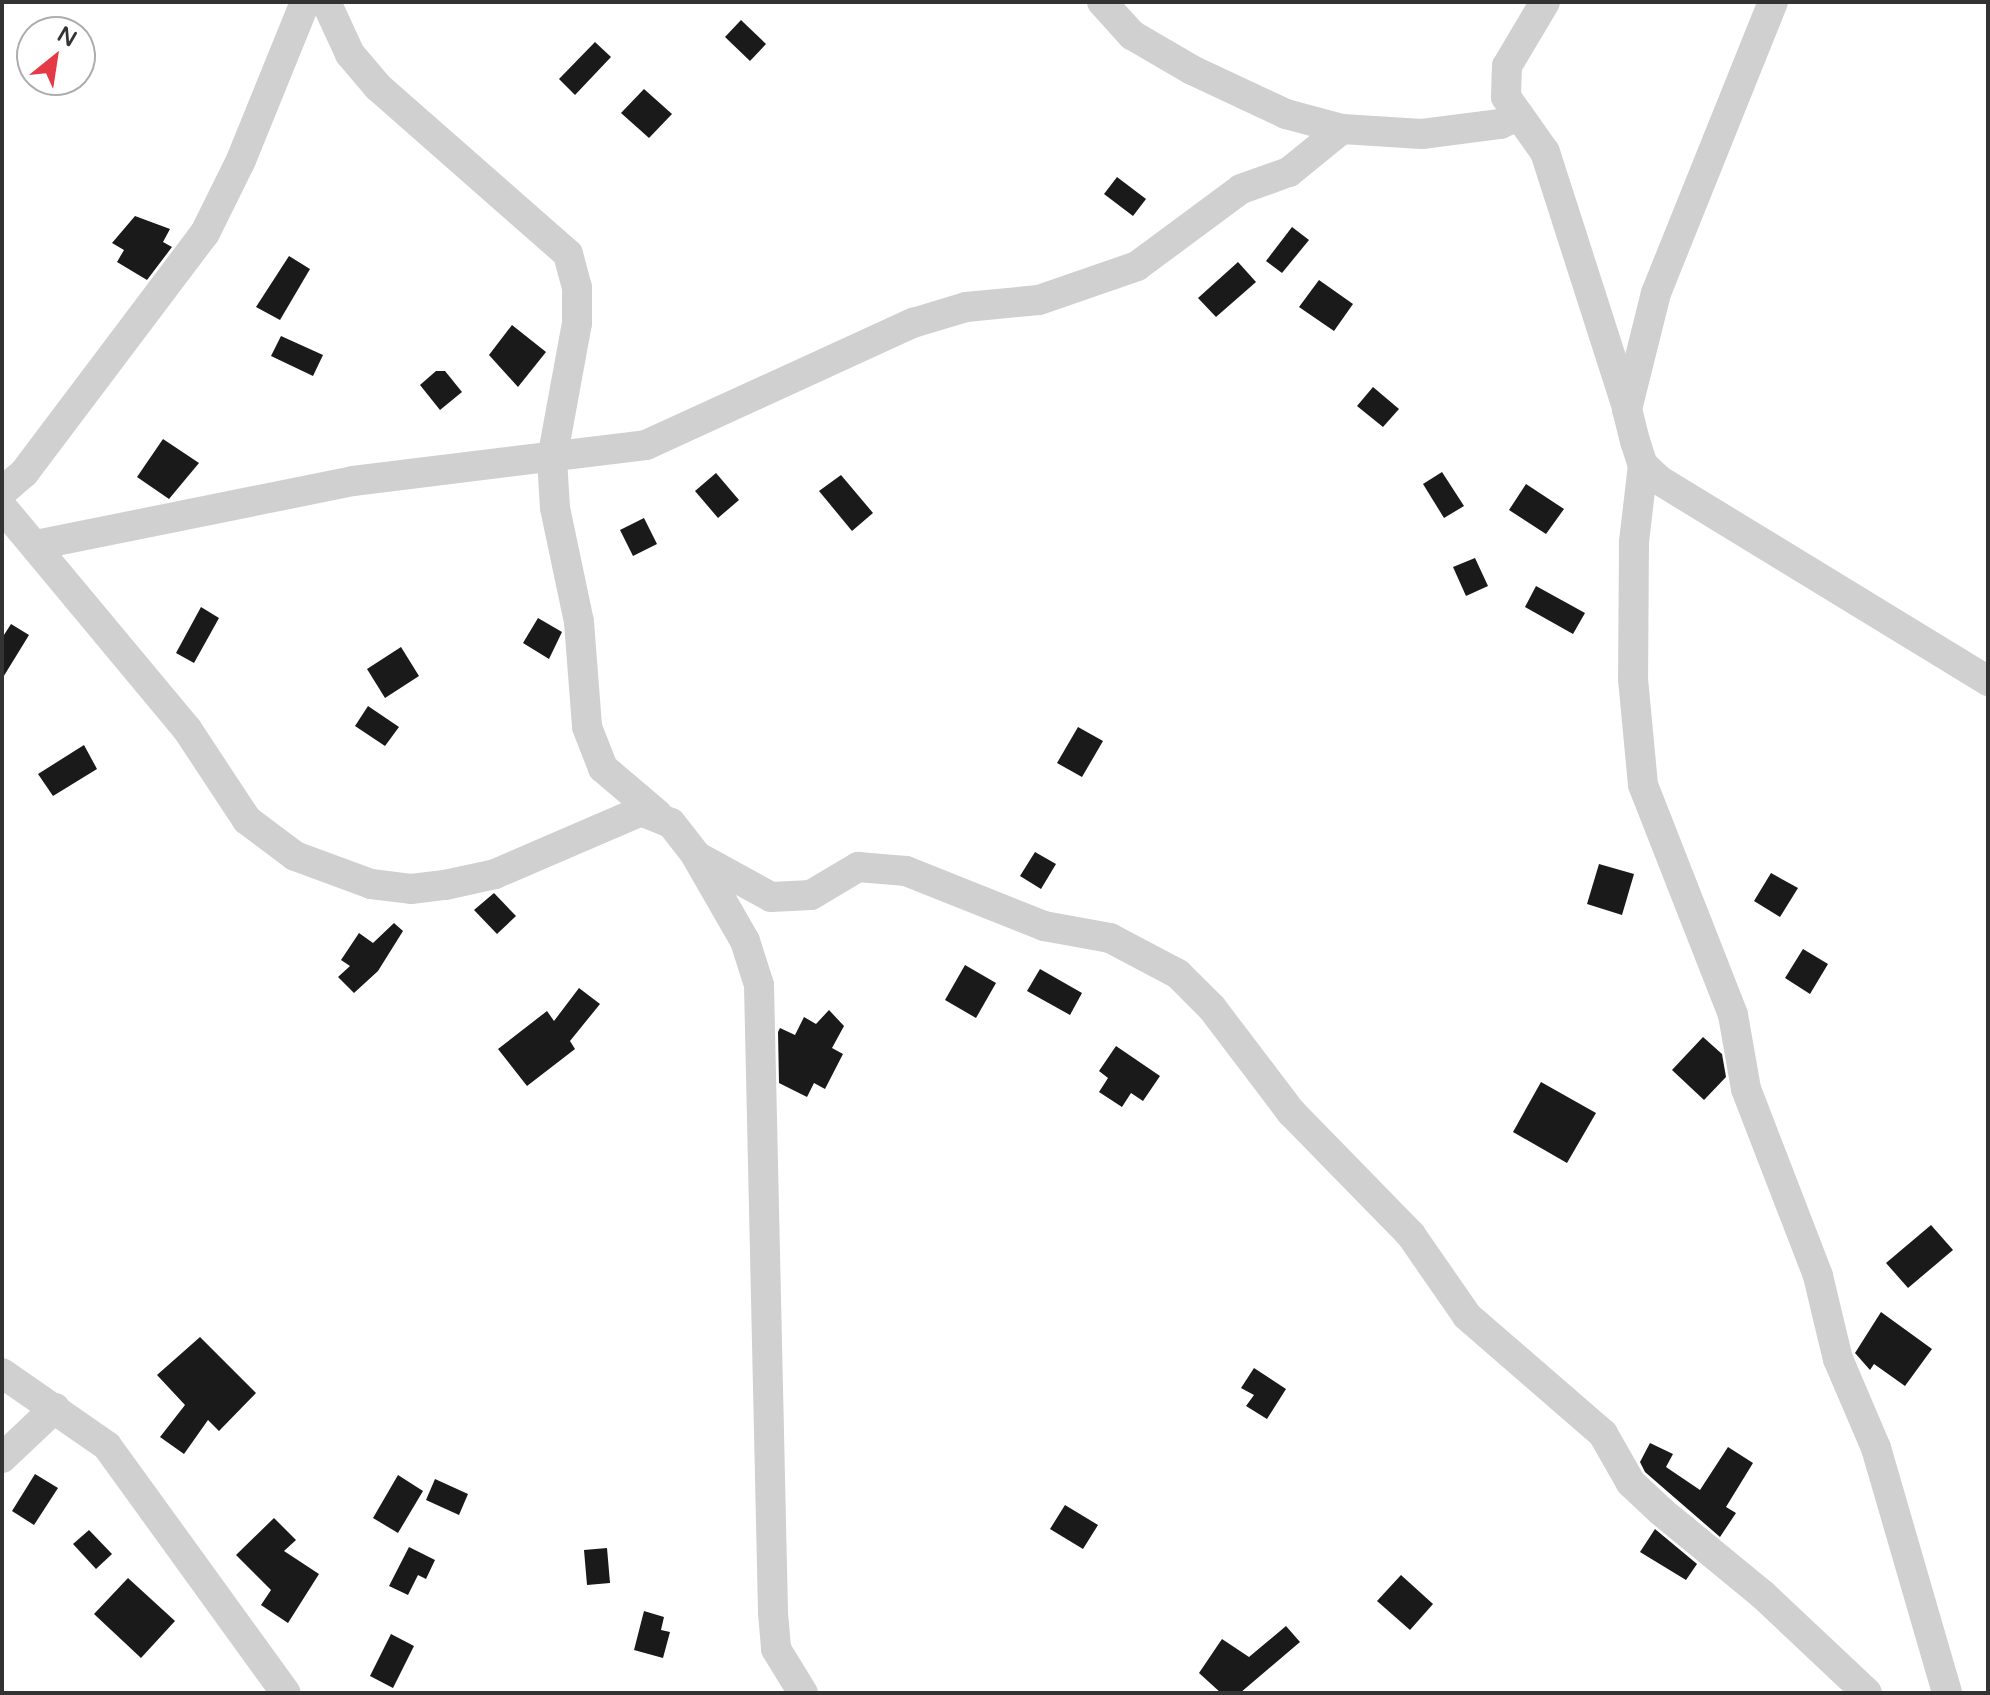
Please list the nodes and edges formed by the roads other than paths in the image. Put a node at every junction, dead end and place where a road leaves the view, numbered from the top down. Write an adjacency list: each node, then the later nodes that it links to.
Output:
1 (305, 2): 11 (street)
2 (326, 2): 9 (street)
3 (1102, 2): 7 (street)
4 (1773, 2): 8 (street)
5 (1540, 4): 6 (street)
6 (1519, 116): 7 (street); 8 (street)
7 (1342, 129): 9 (street)
8 (1627, 409): 10 (street)
9 (552, 459): 13 (street); 15 (street)
10 (1643, 465): 14 (street); 23 (street)
11 (2, 492)
12 (2, 507): 13 (street)
13 (36, 545): 15 (street)
14 (1988, 681)
15 (657, 814): 16 (street)
16 (695, 854): 21 (street); 22 (street)
17 (2, 1373): 18 (street)
18 (55, 1408): 19 (street); 20 (street)
19 (2, 1458)
20 (286, 1693)
21 (803, 1693)
22 (1867, 1693)
23 (1947, 1693)

